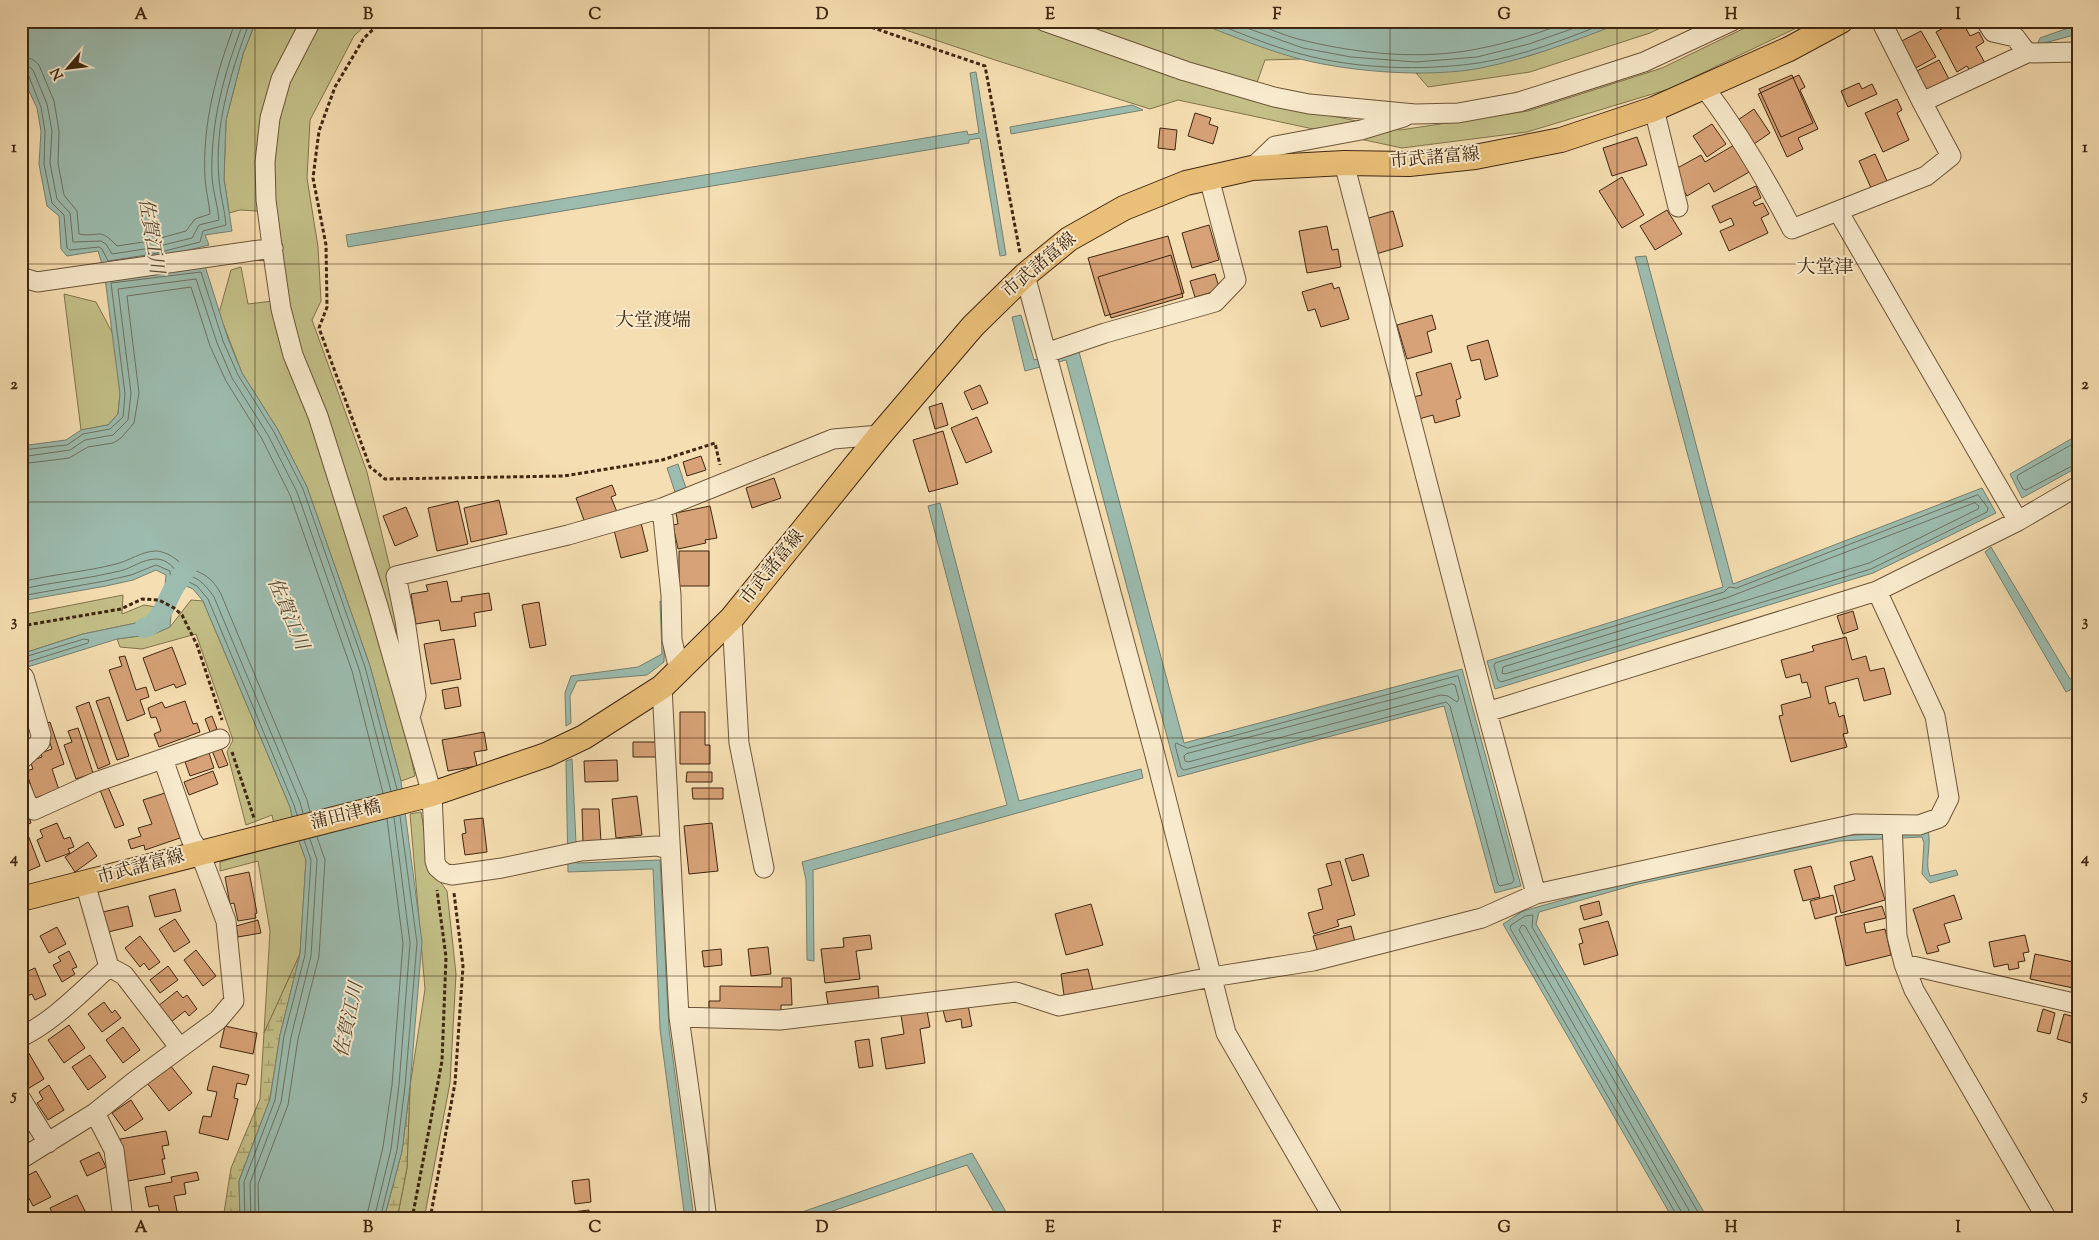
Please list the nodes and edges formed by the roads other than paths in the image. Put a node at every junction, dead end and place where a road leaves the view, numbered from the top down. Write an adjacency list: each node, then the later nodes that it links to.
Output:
1 (310, 21): 18 (street)
2 (1044, 21): 12 (street)
3 (1732, 21): 12 (street)
4 (1841, 21): 9 (main road, 市武諸富線)
5 (1881, 21): 10 (street)
6 (1986, 21): 8 (street)
7 (2078, 52): 8 (street)
8 (2027, 53): 10 (street)
9 (1704, 87): 11 (main road, 市武諸富線); 17 (street)
10 (1922, 102): 17 (street)
11 (1654, 109): 13 (main road, 市武諸富線); 16 (street)
12 (1415, 114): 14 (street)
13 (1344, 163): 14 (main road, 市武諸富線); 31 (street)
14 (1252, 168): 15 (main road, 市武諸富線)
15 (1208, 178): 19 (main road, 市武諸富線); 21 (street)
16 (1678, 207)
17 (1838, 211): 25 (street)
18 (273, 248): 20 (street); 32 (street)
19 (1025, 275): 21 (street); 22 (main road, 市武諸富線)
20 (21, 277)
21 (1048, 362): 48 (street)
22 (880, 435): 24 (street); 27 (main road, 市武諸富線)
23 (2078, 486): 25 (street)
24 (662, 508): 28 (street); 32 (street)
25 (2018, 521): 26 (street)
26 (1877, 591): 31 (street); 38 (street)
27 (732, 618): 28 (main road, 市武諸富線); 42 (street)
28 (679, 670): 30 (main road, 市武諸富線)
29 (24, 676): 35 (street)
30 (662, 687): 37 (main road, 市武諸富線); 40 (street)
31 (1487, 712): 44 (street)
32 (410, 717): 37 (street)
33 (220, 739): 34 (street)
34 (163, 759): 36 (street); 41 (street)
35 (21, 760)
36 (21, 788)
37 (432, 794): 39 (main road, 蒲田津橋); 40 (street)
38 (1893, 833): 44 (street); 46 (street)
39 (260, 837): 41 (main road, 市武諸富線)
40 (670, 849): 50 (street)
41 (200, 852): 43 (main road, 市武諸富線); 52 (street)
42 (764, 868)
43 (85, 883): 45 (main road, 市武諸富線); 47 (street)
44 (1536, 894): 48 (street)
45 (21, 899)
46 (1904, 964): 49 (street); 60 (street)
47 (109, 967): 51 (street); 52 (street)
48 (1212, 977): 50 (street); 59 (street)
49 (2078, 1004)
50 (679, 1017): 58 (street)
51 (21, 1037)
52 (180, 1048): 54 (street)
53 (21, 1099): 55 (street)
54 (95, 1113): 55 (street); 57 (street)
55 (48, 1142): 56 (street)
56 (21, 1159)
57 (123, 1219)
58 (707, 1219)
59 (1334, 1219)
60 (2047, 1219)

